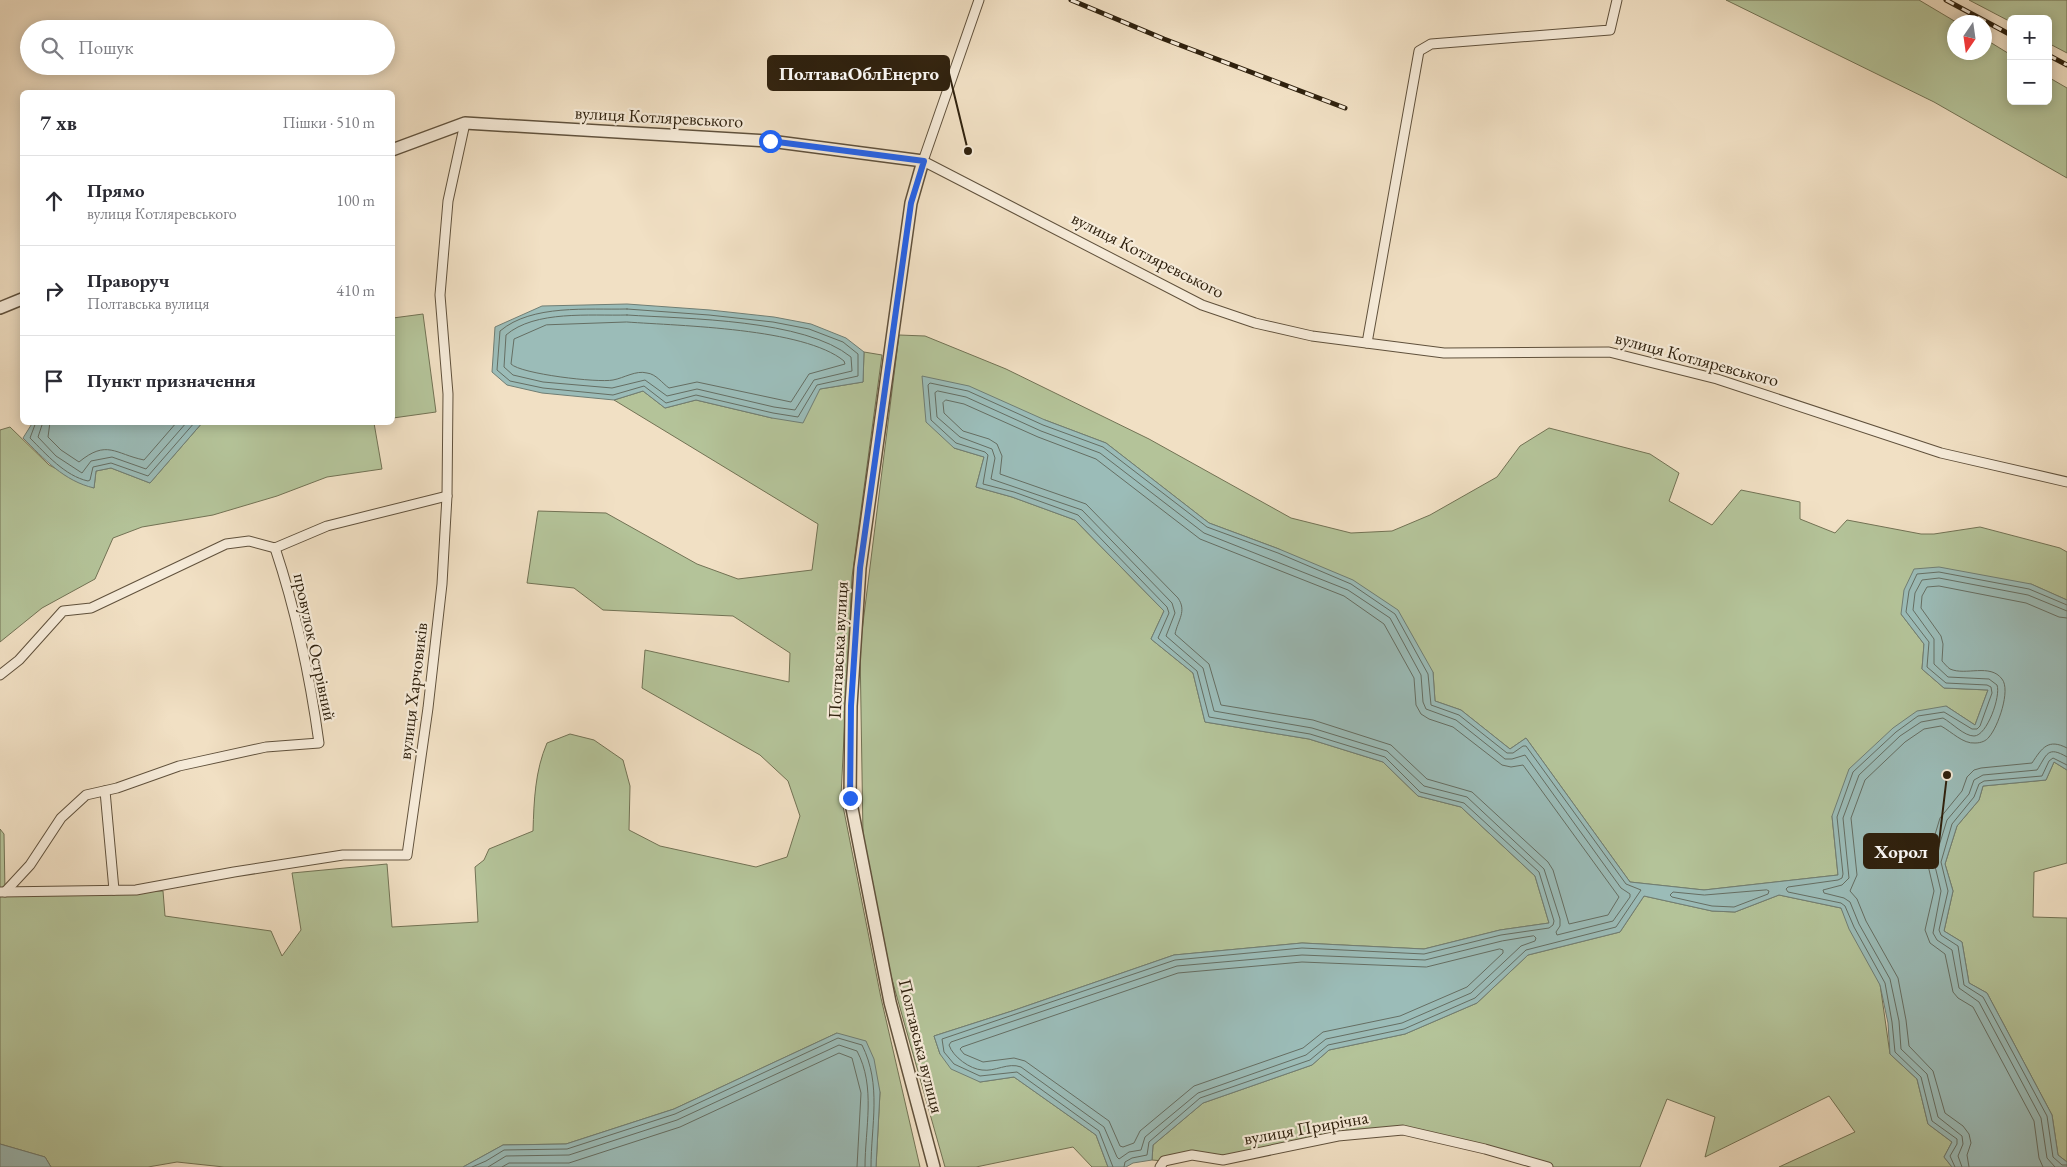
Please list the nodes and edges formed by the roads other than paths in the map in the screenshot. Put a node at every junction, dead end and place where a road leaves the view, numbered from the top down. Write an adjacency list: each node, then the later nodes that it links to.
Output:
1 (979, 0): 5 (street)
2 (1617, 0): 8 (street)
3 (465, 123): 4 (street, вулиця Котляревського); 5 (street, вулиця Котляревського); 10 (street, вулиця Харчовиків)
4 (395, 149)
5 (924, 161): 8 (street, вулиця Котляревського); 16 (street, Полтавська вулиця)
6 (20, 300): 7 (street)
7 (0, 308)
8 (1367, 343): 9 (street, вулиця Котляревського)
9 (2067, 482)
10 (447, 496): 11 (street); 14 (street, вулиця Харчовиків)
11 (274, 548): 12 (street); 13 (street, провулок Острівний)
12 (0, 675)
13 (105, 791): 14 (street); 15 (street)
14 (114, 890): 15 (street, вулиця Харчовиків)
15 (2, 892)
16 (934, 1167)
17 (1160, 1167): 18 (street, вулиця Прирічна)
18 (1548, 1167)

